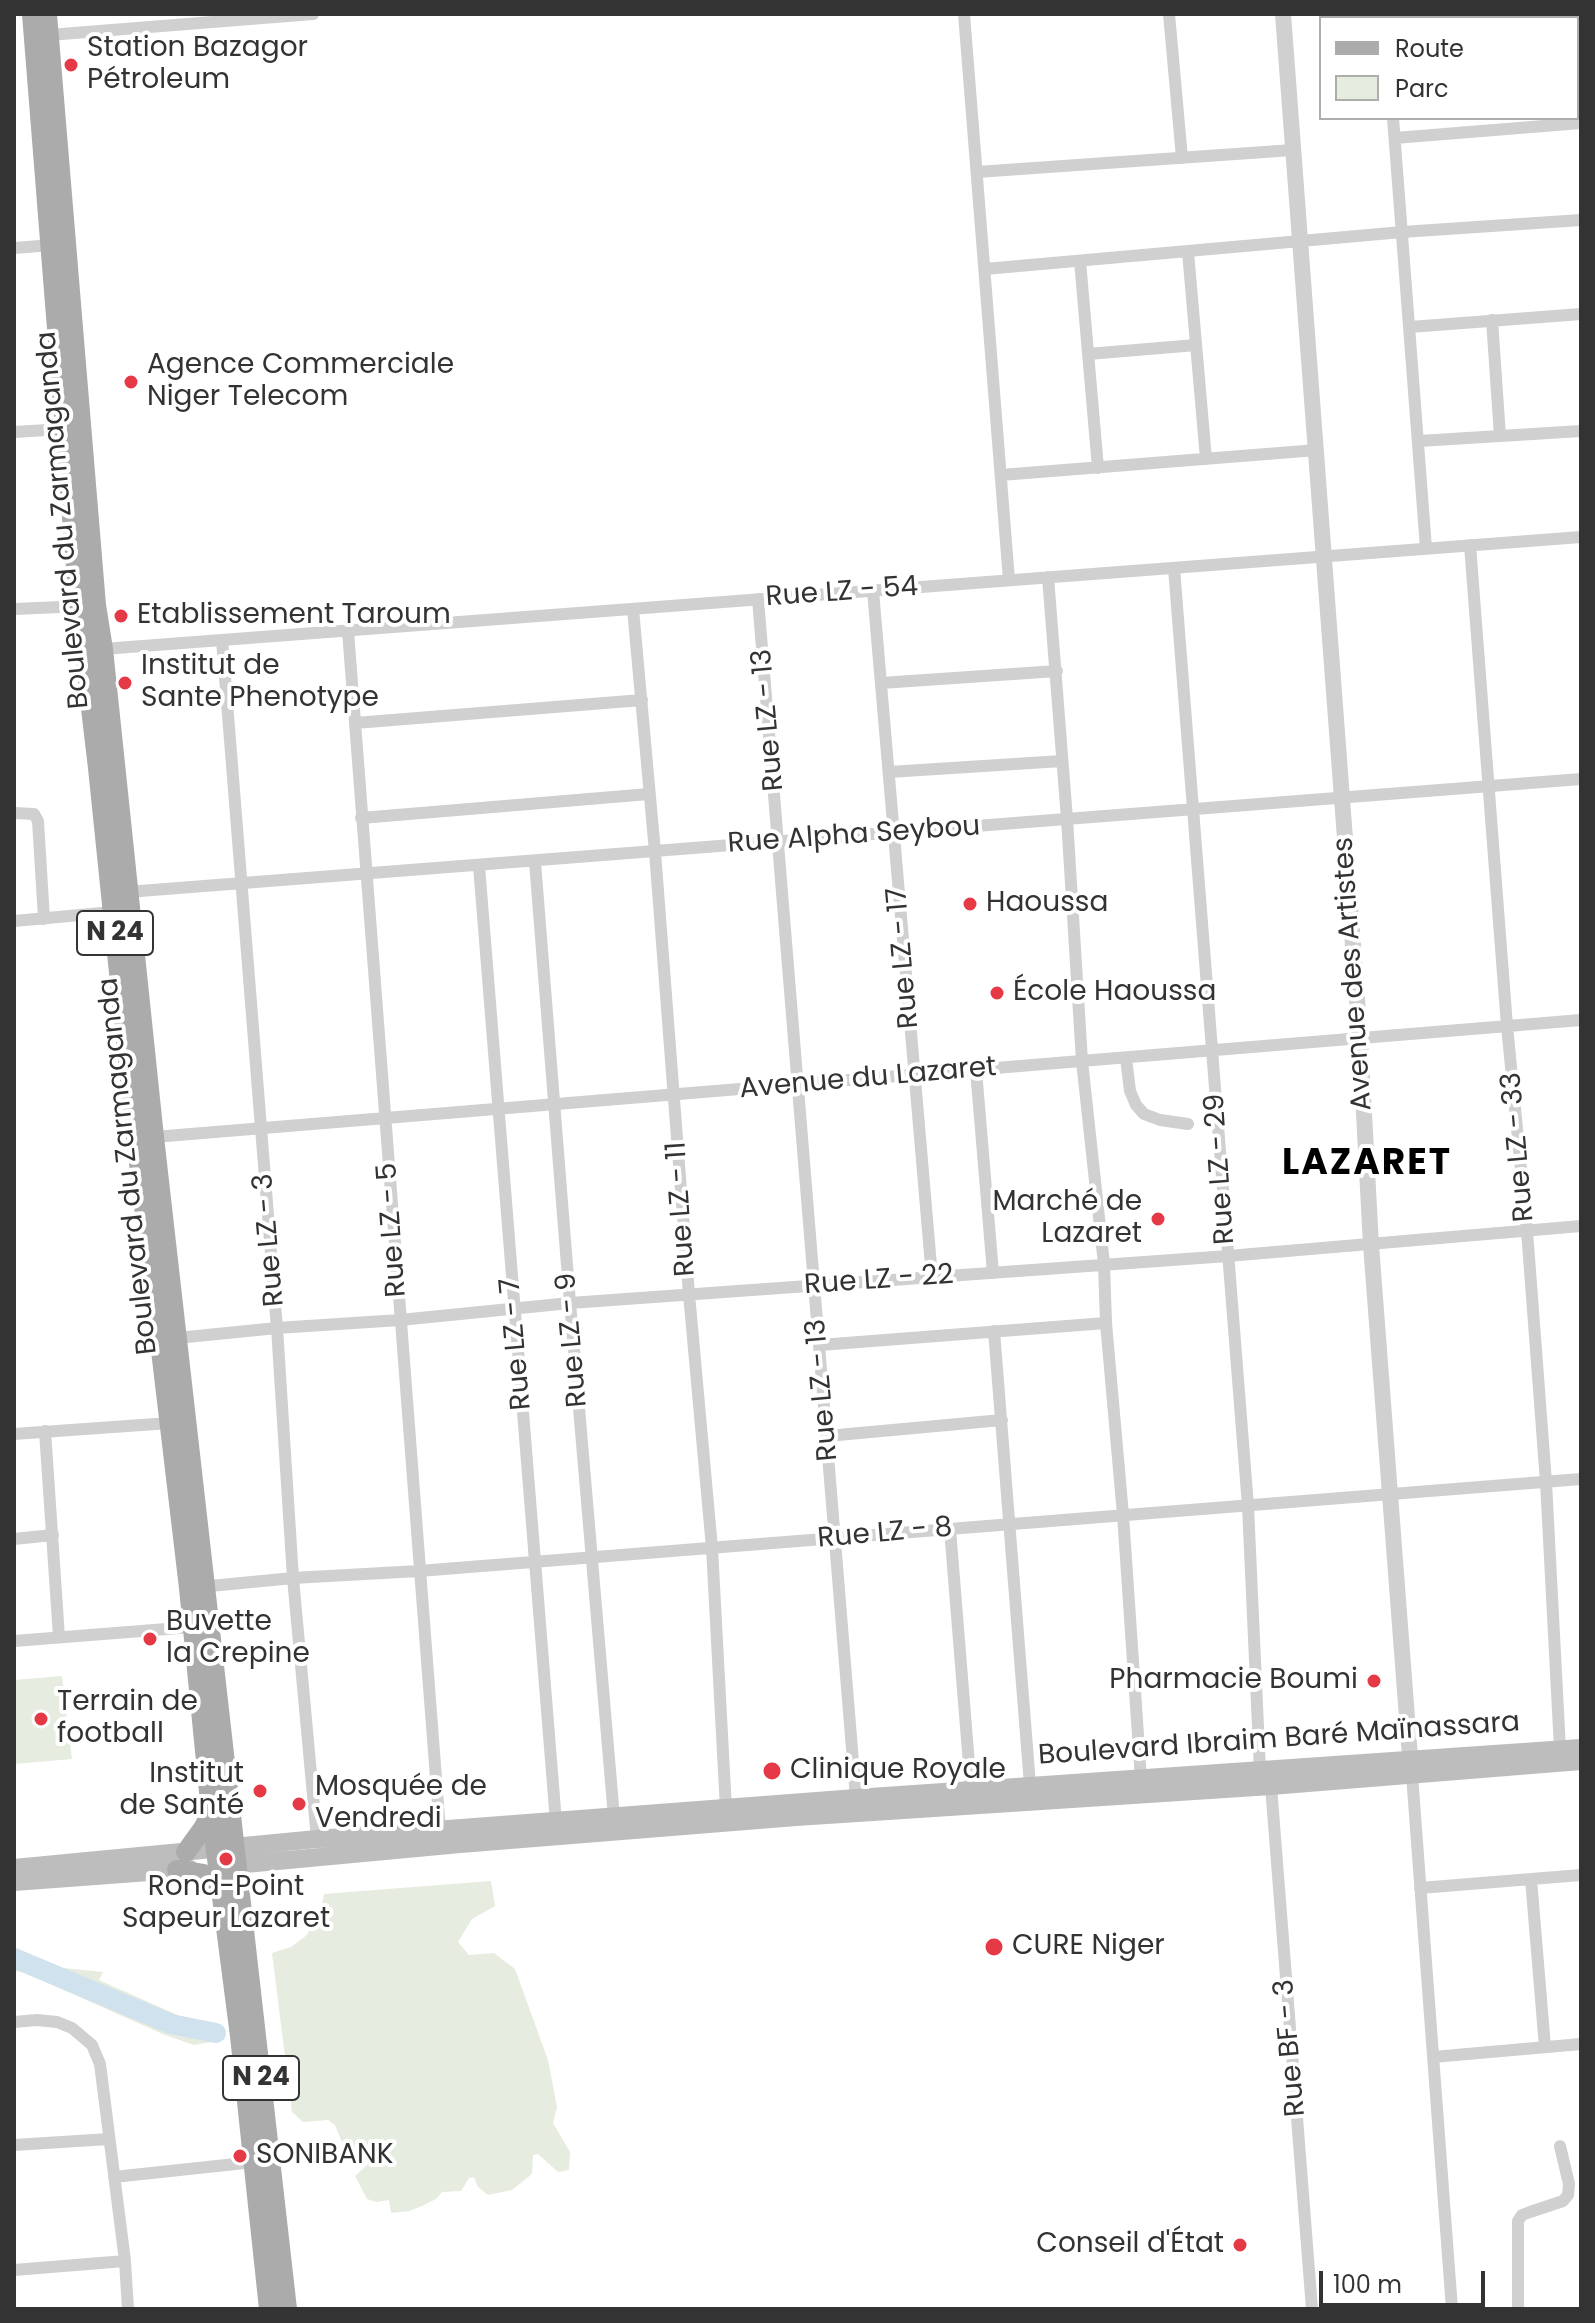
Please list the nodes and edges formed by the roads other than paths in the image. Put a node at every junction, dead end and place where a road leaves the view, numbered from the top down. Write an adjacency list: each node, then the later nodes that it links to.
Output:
1 (32, 14): 11 (main road, Boulevard du Zarmaganda / N 24)
2 (313, 14): 8 (street)
3 (964, 14): 19 (street)
4 (1169, 14): 18 (street)
5 (1283, 14): 17 (street, Avenue des Artistes)
6 (1573, 14): 7 (street)
7 (1544, 16)
8 (240, 17): 9 (street)
9 (155, 20): 10 (street)
10 (48, 24): 11 (main road, Boulevard du Zarmaganda / N 24)
11 (45, 70): 23 (main road, Boulevard du Zarmaganda / N 24); 51 (main road, Boulevard du Zarmaganda / N 24)
12 (1393, 120): 16 (street)
13 (1476, 120): 15 (street)
14 (1581, 123): 15 (street)
15 (1478, 133): 16 (street)
16 (1395, 138): 21 (street)
17 (1293, 150): 18 (street); 22 (street, Avenue des Artistes)
18 (1182, 158): 19 (street)
19 (977, 172): 27 (street)
20 (1581, 220): 21 (street)
21 (1402, 232): 22 (street); 30 (street)
22 (1300, 242): 25 (street); 38 (street, Avenue des Artistes)
23 (52, 245): 24 (street); 33 (main road, Boulevard du Zarmaganda / N 24)
24 (14, 248)
25 (1188, 252): 26 (street); 31 (street)
26 (1080, 261): 27 (street); 32 (street)
27 (985, 269): 41 (street)
28 (1581, 314): 29 (street)
29 (1492, 320): 30 (street); 36 (street)
30 (1410, 327): 37 (street)
31 (1196, 345): 32 (street); 39 (street)
32 (1088, 354): 40 (street)
33 (64, 429): 35 (street); 51 (main road, Boulevard du Zarmaganda / N 24)
34 (1581, 431): 36 (street)
35 (14, 432)
36 (1500, 436): 37 (street)
37 (1419, 441): 44 (street)
38 (1317, 450): 39 (street); 45 (street, Avenue des Artistes)
39 (1206, 459): 40 (street)
40 (1098, 468): 41 (street)
41 (1001, 475): 48 (street)
42 (1581, 537): 43 (street, Rue LZ - 54)
43 (1470, 545): 44 (street, Rue LZ - 54); 64 (street, Rue LZ - 33)
44 (1426, 548): 45 (street, Rue LZ - 54)
45 (1323, 556): 46 (street, Rue LZ - 54); 66 (street, Avenue des Artistes)
46 (1174, 568): 47 (street, Rue LZ - 54); 67 (street, Rue LZ - 29)
47 (1048, 577): 48 (street, Rue LZ - 54); 57 (street)
48 (1009, 580): 49 (street, Rue LZ - 54)
49 (873, 591): 50 (street, Rue LZ - 54); 58 (street, Rue LZ - 17)
50 (758, 599): 53 (street, Rue LZ - 54); 72 (street, Rue LZ - 13)
51 (88, 606): 52 (street); 56 (main road, Boulevard du Zarmaganda / N 24); 79 (main road, Boulevard du Zarmaganda / N 24)
52 (14, 609)
53 (633, 609): 54 (street, Rue LZ - 54); 59 (street, Rue LZ - 11)
54 (348, 631): 55 (street, Rue LZ - 54); 60 (street, Rue LZ - 5)
55 (222, 640): 56 (street, Rue LZ - 54); 77 (street, Rue LZ - 3)
56 (103, 649): 78 (main road, Boulevard du Zarmaganda / N 24)
57 (1057, 671): 58 (street); 61 (street)
58 (881, 683): 62 (street, Rue LZ - 17)
59 (642, 700): 60 (street); 65 (street, Rue LZ - 11)
60 (355, 723): 69 (street, Rue LZ - 5)
61 (1062, 761): 62 (street); 70 (street)
62 (889, 772): 71 (street, Rue LZ - 17)
63 (1581, 779): 64 (street, Rue Alpha Seybou)
64 (1490, 786): 66 (street, Rue Alpha Seybou); 83 (street, Rue LZ - 33)
65 (649, 794): 69 (street); 73 (street, Rue LZ - 11)
66 (1342, 798): 67 (street, Rue Alpha Seybou); 84 (street, Avenue des Artistes)
67 (1193, 809): 70 (street, Rue Alpha Seybou); 85 (street, Rue LZ - 29)
68 (14, 813): 80 (street)
69 (361, 818): 76 (street, Rue LZ - 5)
70 (1067, 819): 71 (street, Rue Alpha Seybou); 87 (street)
71 (894, 833): 72 (street, Rue Alpha Seybou); 89 (street, Rue LZ - 17)
72 (780, 842): 73 (street, Rue Alpha Seybou); 90 (street, Rue LZ - 13)
73 (655, 852): 74 (street, Rue Alpha Seybou); 91 (street, Rue LZ - 11)
74 (535, 862): 75 (street, Rue Alpha Seybou); 92 (street, Rue LZ - 9)
75 (479, 866): 76 (street, Rue Alpha Seybou); 93 (street, Rue LZ - 7)
76 (367, 875): 77 (street, Rue Alpha Seybou); 94 (street, Rue LZ - 5)
77 (242, 885): 78 (street, Rue Alpha Seybou); 96 (street, Rue LZ - 3)
78 (127, 892): 97 (main road, Boulevard du Zarmaganda / N 24)
79 (113, 912): 80 (street); 116 (main road, Boulevard du Zarmaganda / N 24)
80 (44, 919): 81 (street)
81 (14, 921)
82 (1581, 1020): 83 (street, Avenue du Lazaret)
83 (1507, 1026): 84 (street, Avenue du Lazaret); 99 (street, Rue LZ - 33)
84 (1360, 1038): 85 (street, Avenue du Lazaret); 100 (street, Avenue des Artistes)
85 (1213, 1050): 86 (street, Avenue du Lazaret); 101 (street, Rue LZ - 29)
86 (1126, 1058): 87 (street, Avenue du Lazaret); 95 (street)
87 (1082, 1061): 88 (street, Avenue du Lazaret); 102 (street)
88 (976, 1070): 89 (street, Avenue du Lazaret); 103 (street)
89 (914, 1075): 90 (street, Avenue du Lazaret); 104 (street, Rue LZ - 17)
90 (797, 1085): 91 (street, Avenue du Lazaret); 105 (street, Rue LZ - 13)
91 (673, 1095): 92 (street, Avenue du Lazaret); 106 (street, Rue LZ - 11)
92 (556, 1104): 93 (street, Avenue du Lazaret); 107 (street, Rue LZ - 9)
93 (498, 1109): 94 (street, Avenue du Lazaret); 108 (street, Rue LZ - 7)
94 (385, 1119): 96 (street, Avenue du Lazaret); 109 (street, Rue LZ - 5)
95 (1188, 1124)
96 (260, 1129): 97 (street, Avenue du Lazaret); 111 (street, Rue LZ - 3)
97 (154, 1137): 113 (main road, Boulevard du Zarmaganda / N 24)
98 (1581, 1226): 99 (street, Rue LZ - 22)
99 (1527, 1231): 100 (street, Rue LZ - 22); 121 (street, Rue LZ - 33)
100 (1371, 1245): 101 (street, Rue LZ - 22); 122 (street, Avenue des Artistes)
101 (1228, 1256): 102 (street, Rue LZ - 22); 123 (street, Rue LZ - 29)
102 (1104, 1264): 103 (street, Rue LZ - 22); 110 (street)
103 (993, 1273): 104 (street, Rue LZ - 22)
104 (932, 1277): 105 (street, Rue LZ - 22)
105 (813, 1286): 106 (street, Rue LZ - 22); 114 (street, Rue LZ - 13)
106 (689, 1294): 107 (street, Rue LZ - 22); 130 (street, Rue LZ - 11)
107 (570, 1303): 108 (street, Rue LZ - 22); 131 (street, Rue LZ - 9)
108 (514, 1309): 109 (street, Rue LZ - 22); 132 (street, Rue LZ - 7)
109 (400, 1320): 111 (street, Rue LZ - 22); 133 (street, Rue LZ - 5)
110 (1106, 1323): 112 (street); 124 (street)
111 (277, 1328): 113 (street, Rue LZ - 22); 134 (street, Rue LZ - 3)
112 (994, 1331): 114 (street); 115 (street)
113 (177, 1338): 135 (main road, Boulevard du Zarmaganda / N 24)
114 (820, 1345): 119 (street, Rue LZ - 13)
115 (1002, 1420): 119 (street); 125 (street)
116 (170, 1423): 117 (street); 135 (main road, Boulevard du Zarmaganda / N 24)
117 (45, 1431): 118 (street); 127 (street)
118 (14, 1434)
119 (827, 1436): 128 (street, Rue LZ - 13)
120 (1581, 1479): 121 (street, Rue LZ - 8)
121 (1546, 1482): 122 (street, Rue LZ - 8); 140 (street, Rue LZ - 33)
122 (1391, 1495): 123 (street, Rue LZ - 8); 142 (street, Avenue des Artistes)
123 (1248, 1506): 124 (street, Rue LZ - 8); 144 (street, Rue LZ - 29)
124 (1123, 1515): 125 (street, Rue LZ - 8); 143 (street)
125 (1010, 1524): 126 (street, Rue LZ - 8); 145 (street)
126 (950, 1529): 128 (street, Rue LZ - 8); 146 (street)
127 (53, 1535): 129 (street); 137 (street)
128 (835, 1538): 130 (street, Rue LZ - 8); 147 (street, Rue LZ - 13)
129 (14, 1539)
130 (712, 1548): 131 (street, Rue LZ - 8); 148 (street, Rue LZ - 11)
131 (591, 1558): 132 (street, Rue LZ - 8); 150 (street, Rue LZ - 9)
132 (535, 1562): 133 (street, Rue LZ - 8); 151 (street, Rue LZ - 7)
133 (419, 1571): 134 (street, Rue LZ - 8); 152 (street, Rue LZ - 5)
134 (293, 1578): 135 (street, Rue LZ - 8); 153 (street, Rue LZ - 3)
135 (198, 1587): 136 (main road, Boulevard du Zarmaganda / N 24); 154 (main road, Boulevard du Zarmaganda / N 24)
136 (192, 1627): 137 (street); 149 (main road, Boulevard du Zarmaganda / N 24)
137 (59, 1637): 138 (street)
138 (14, 1641)
139 (1581, 1748): 140 (main road, Boulevard Ibraim Baré Maïnassara)
140 (1560, 1749): 142 (main road, Boulevard Ibraim Baré Maïnassara)
141 (1581, 1761): 142 (main road, Boulevard Ibraim Baré Maïnassara)
142 (1411, 1768): 144 (main road, Boulevard Ibraim Baré Maïnassara); 160 (street)
143 (1141, 1779): 144 (main road, Boulevard Ibraim Baré Maïnassara); 145 (main road, Boulevard Ibraim Baré Maïnassara)
144 (1265, 1779): 154 (main road, Boulevard Ibraim Baré Maïnassara); 177 (street, Rue BF - 3)
145 (1030, 1785): 146 (main road, Boulevard Ibraim Baré Maïnassara)
146 (971, 1789): 147 (main road, Boulevard Ibraim Baré Maïnassara)
147 (856, 1798): 148 (main road, Boulevard Ibraim Baré Maïnassara)
148 (726, 1809): 150 (main road, Boulevard Ibraim Baré Maïnassara)
149 (211, 1812): 154 (main road, Boulevard du Zarmaganda / N 24); 155 (main road)
150 (614, 1817): 151 (main road, Boulevard Ibraim Baré Maïnassara)
151 (556, 1822): 152 (main road, Boulevard Ibraim Baré Maïnassara)
152 (440, 1830): 153 (main road, Boulevard Ibraim Baré Maïnassara)
153 (317, 1839): 154 (main road, Boulevard Ibraim Baré Maïnassara)
154 (227, 1857): 155 (main road); 161 (main road, Boulevard du Zarmaganda / N 24); 171 (main road, Boulevard du Zarmaganda / N 24)
155 (182, 1861): 156 (main road); 159 (main road); 161 (main road)
156 (14, 1868)
157 (1581, 1875): 158 (street)
158 (1531, 1879): 160 (street); 164 (street)
159 (14, 1882)
160 (1420, 1888): 165 (street)
161 (221, 1890): 169 (main road, Boulevard du Zarmaganda / N 24)
162 (14, 2022): 166 (street)
163 (1581, 2044): 164 (street)
164 (1545, 2047): 165 (street)
165 (1433, 2057): 178 (street)
166 (109, 2139): 167 (street); 170 (street)
167 (14, 2145)
168 (1560, 2146): 179 (street)
169 (254, 2162): 170 (street); 171 (main road, Boulevard du Zarmaganda / N 24)
170 (114, 2177): 172 (street)
171 (272, 2254): 175 (main road, Boulevard du Zarmaganda / N 24); 176 (main road, Boulevard du Zarmaganda / N 24)
172 (125, 2261): 173 (street); 174 (street)
173 (14, 2270)
174 (128, 2309)
175 (269, 2309)
176 (287, 2309)
177 (1312, 2309)
178 (1452, 2309)
179 (1518, 2309)

